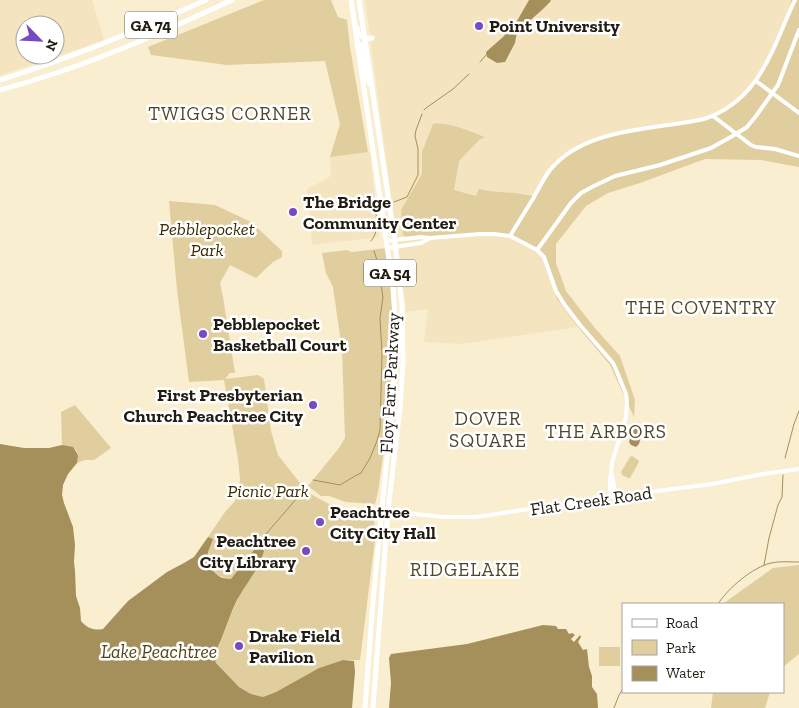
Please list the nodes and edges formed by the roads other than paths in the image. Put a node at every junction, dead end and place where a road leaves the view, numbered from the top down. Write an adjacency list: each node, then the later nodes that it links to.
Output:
1 (206, 0): 9 (main road, GA 74)
2 (232, 0): 12 (main road, GA 74)
3 (352, 0): 7 (main road); 8 (main road, Floy Farr Parkway / GA 54)
4 (358, 0): 7 (main road, Floy Farr Parkway / GA 54)
5 (795, 0): 10 (street)
6 (799, 30): 13 (street)
7 (365, 39): 11 (main road, Floy Farr Parkway / GA 54); 11 (main road)
8 (357, 46): 11 (main road); 21 (main road, Floy Farr Parkway / GA 54)
9 (0, 80)
10 (756, 81): 13 (street); 15 (street)
11 (371, 83): 20 (main road, Floy Farr Parkway / GA 54)
12 (0, 90)
13 (773, 93): 14 (street); 16 (street)
14 (799, 113)
15 (713, 116): 16 (street); 18 (street)
16 (736, 134): 17 (street); 24 (street)
17 (799, 156)
18 (510, 236): 19 (street); 24 (street)
19 (430, 238): 20 (street); 22 (street)
20 (395, 240): 21 (street); 22 (main road, Floy Farr Parkway / GA 54)
21 (386, 241): 23 (main road, Floy Farr Parkway / GA 54)
22 (395, 246): 23 (street); 30 (main road, Floy Farr Parkway / GA 54)
23 (387, 248): 29 (main road, Floy Farr Parkway / GA 54)
24 (537, 250): 26 (street)
25 (799, 469): 28 (street, Flat Creek Road)
26 (612, 472): 27 (street); 28 (street)
27 (610, 497): 28 (street, Flat Creek Road); 30 (street, Flat Creek Road)
28 (616, 497)
29 (382, 511): 30 (street, Flat Creek Road); 31 (main road, Floy Farr Parkway / GA 54)
30 (388, 511): 32 (main road, Floy Farr Parkway / GA 54)
31 (365, 708)
32 (373, 708)

